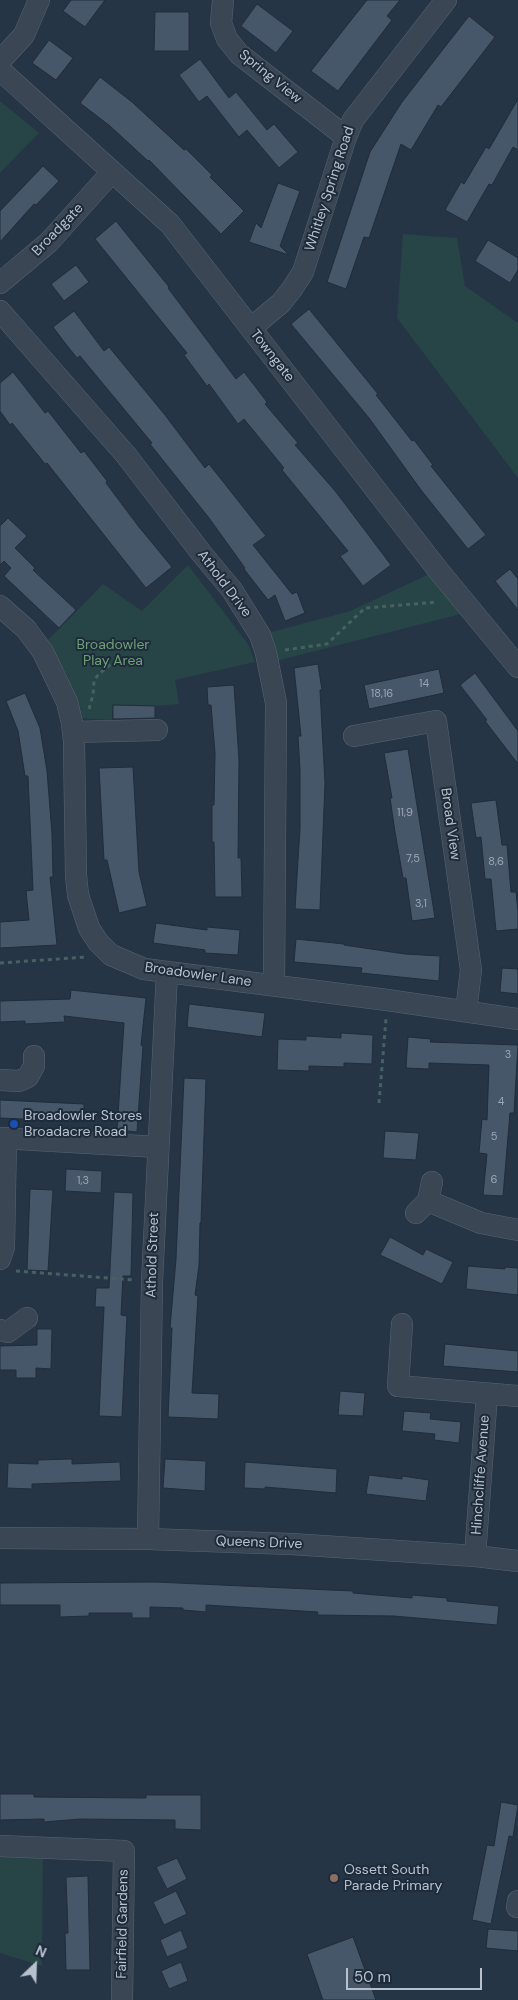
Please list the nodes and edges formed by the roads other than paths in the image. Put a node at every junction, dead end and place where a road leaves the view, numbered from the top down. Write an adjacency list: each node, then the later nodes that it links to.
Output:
1 (39, 0): 4 (street)
2 (223, 0): 6 (street, Spring View)
3 (446, 0): 6 (street, Whitley Spring Road)
4 (0, 61)
5 (0, 70): 7 (street, Towngate)
6 (346, 137): 10 (street, Whitley Spring Road)
7 (112, 172): 8 (street, Broadgate); 10 (street, Towngate)
8 (0, 283)
9 (0, 311): 17 (street, Athold Drive)
10 (251, 328): 12 (street, Towngate)
11 (0, 606): 14 (street, Broadowler Lane)
12 (518, 667)
13 (157, 730): 14 (street)
14 (79, 732): 16 (street, Broadowler Lane)
15 (354, 736): 18 (street, Broad View)
16 (167, 972): 17 (street, Broadowler Lane); 23 (street, Athold Street)
17 (274, 985): 18 (street, Broadowler Lane)
18 (466, 1011): 19 (street, Broadowler Lane)
19 (518, 1019)
20 (34, 1056): 21 (street)
21 (0, 1080)
22 (3, 1138): 23 (street); 26 (street)
23 (158, 1147): 33 (street, Athold Street)
24 (425, 1199): 25 (street)
25 (518, 1230)
26 (5, 1264)
27 (27, 1318): 29 (street)
28 (402, 1324): 30 (street)
29 (0, 1330)
30 (487, 1394): 31 (street); 34 (street, Hinchcliffe Avenue)
31 (518, 1396)
32 (0, 1538): 33 (street, Queens Drive)
33 (148, 1539): 34 (street, Queens Drive)
34 (475, 1556): 35 (street, Queens Drive)
35 (518, 1561)
36 (0, 1846): 37 (street, Fairfield Gardens)
37 (122, 2000)

